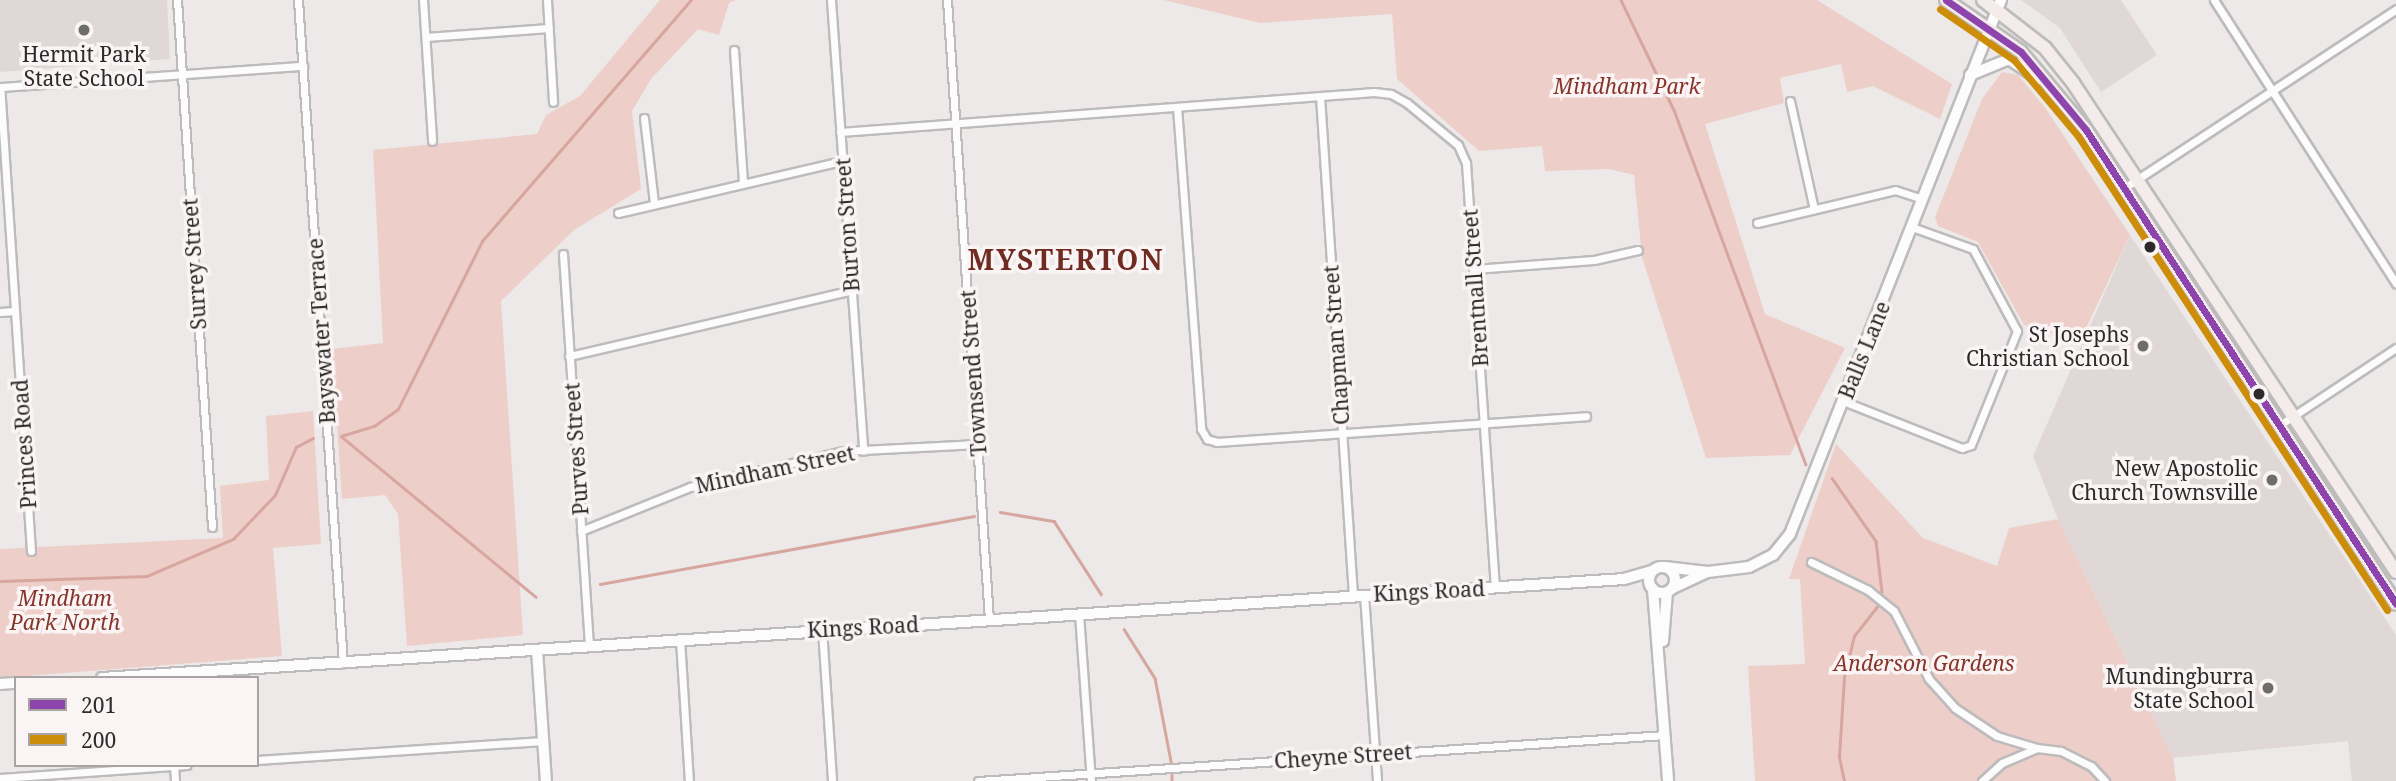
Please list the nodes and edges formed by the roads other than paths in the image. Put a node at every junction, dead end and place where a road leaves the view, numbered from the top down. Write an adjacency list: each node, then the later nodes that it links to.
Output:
1 (177, 0): 17 (street, Surrey Street)
2 (298, 0): 16 (street, Bayswater Terrace)
3 (423, 0): 14 (street)
4 (547, 0): 13 (street)
5 (831, 0): 28 (street, Burton Street)
6 (947, 0): 27 (street, Townsend Street)
7 (1946, 0): 12 (main road)
8 (1983, 0): 10 (main road)
9 (2214, 0): 21 (street)
10 (1999, 4): 12 (main road, Balls Lane); 31 (main road)
11 (2396, 9): 21 (street)
12 (1989, 26): 18 (main road, Balls Lane); 20 (main road)
13 (549, 29): 14 (street); 24 (street)
14 (426, 37): 29 (street)
15 (734, 50): 32 (street)
16 (303, 66): 17 (street); 77 (street, Bayswater Terrace)
17 (181, 73): 19 (street); 57 (street, Surrey Street)
18 (1970, 75): 20 (main road); 34 (main road, Balls Lane)
19 (0, 86): 45 (street, Princes Road)
20 (2056, 90): 33 (main road)
21 (2270, 90): 31 (street); 43 (street)
22 (1320, 96): 25 (street, Brentnall Street); 42 (street, Brentnall Street); 54 (street, Chapman Street)
23 (1790, 101): 36 (street)
24 (553, 102)
25 (1177, 107): 27 (street, Brentnall Street); 54 (street)
26 (644, 118): 35 (street)
27 (956, 121): 28 (street, Brentnall Street); 55 (street, Townsend Street)
28 (840, 132): 30 (street, Burton Street)
29 (432, 141)
30 (842, 161): 32 (street); 44 (street, Burton Street)
31 (2136, 179): 33 (street); 51 (main road)
32 (743, 182): 35 (street)
33 (2124, 188): 53 (main road)
34 (1923, 199): 36 (street); 39 (main road, Balls Lane)
35 (654, 203): 37 (street)
36 (1814, 209): 38 (street)
37 (618, 213)
38 (1756, 223)
39 (1912, 227): 49 (main road, Balls Lane); 49 (street)
40 (1638, 250): 42 (street)
41 (563, 254): 48 (street, Purves Street)
42 (1474, 269): 52 (street, Brentnall Street)
43 (2396, 284)
44 (852, 290): 48 (street); 56 (street, Burton Street)
45 (15, 311): 46 (street); 59 (street, Princes Road)
46 (0, 312)
47 (2396, 348): 51 (street)
48 (569, 356): 58 (street, Purves Street)
49 (1843, 401): 63 (main road, Balls Lane)
50 (1586, 416): 52 (street)
51 (2294, 416): 53 (street); 64 (main road)
52 (1483, 423): 54 (street); 67 (street, Brentnall Street)
53 (2280, 425): 70 (main road)
54 (1342, 433): 69 (street, Chapman Street)
55 (978, 444): 56 (street, Mindham Street); 72 (street, Townsend Street)
56 (863, 450): 58 (street, Mindham Street)
57 (212, 527)
58 (581, 531): 75 (street, Purves Street)
59 (31, 551)
60 (1811, 562): 82 (street)
61 (1665, 567): 62 (main road, Kings Road); 63 (main road, Balls Lane); 68 (main road)
62 (1652, 571): 65 (main road, Kings Road); 66 (main road)
63 (1708, 572): 68 (main road, Balls Lane)
64 (2396, 572)
65 (1624, 579): 66 (main road, Kings Road); 67 (main road, Kings Road)
66 (1651, 587): 68 (main road, Kings Road); 78 (main road)
67 (1495, 588): 69 (main road, Kings Road)
68 (1670, 590): 78 (main road)
69 (1358, 594): 71 (main road, Kings Road); 83 (street, Chapman Street)
70 (2396, 604)
71 (1079, 614): 72 (main road, Kings Road); 86 (street)
72 (989, 620): 73 (main road, Kings Road)
73 (822, 629): 74 (main road, Kings Road); 90 (street)
74 (680, 639): 75 (main road, Kings Road); 89 (street)
75 (589, 645): 76 (main road, Kings Road)
76 (537, 650): 77 (main road, Kings Road); 81 (main road)
77 (343, 663): 79 (main road, Kings Road)
78 (1661, 671): 80 (main road)
79 (134, 676)
80 (1665, 734): 83 (street, Cheyne Street); 93 (main road)
81 (543, 741): 84 (street); 88 (main road)
82 (2036, 748): 94 (street); 95 (street)
83 (1375, 754): 86 (street, Cheyne Street); 92 (street, Chapman Street)
84 (259, 760)
85 (160, 767): 87 (street)
86 (1091, 777): 91 (street, Cheyne Street)
87 (0, 778)
88 (546, 781)
89 (689, 781)
90 (832, 781)
91 (978, 781)
92 (1377, 781)
93 (1668, 781)
94 (1982, 781)
95 (2105, 781)

